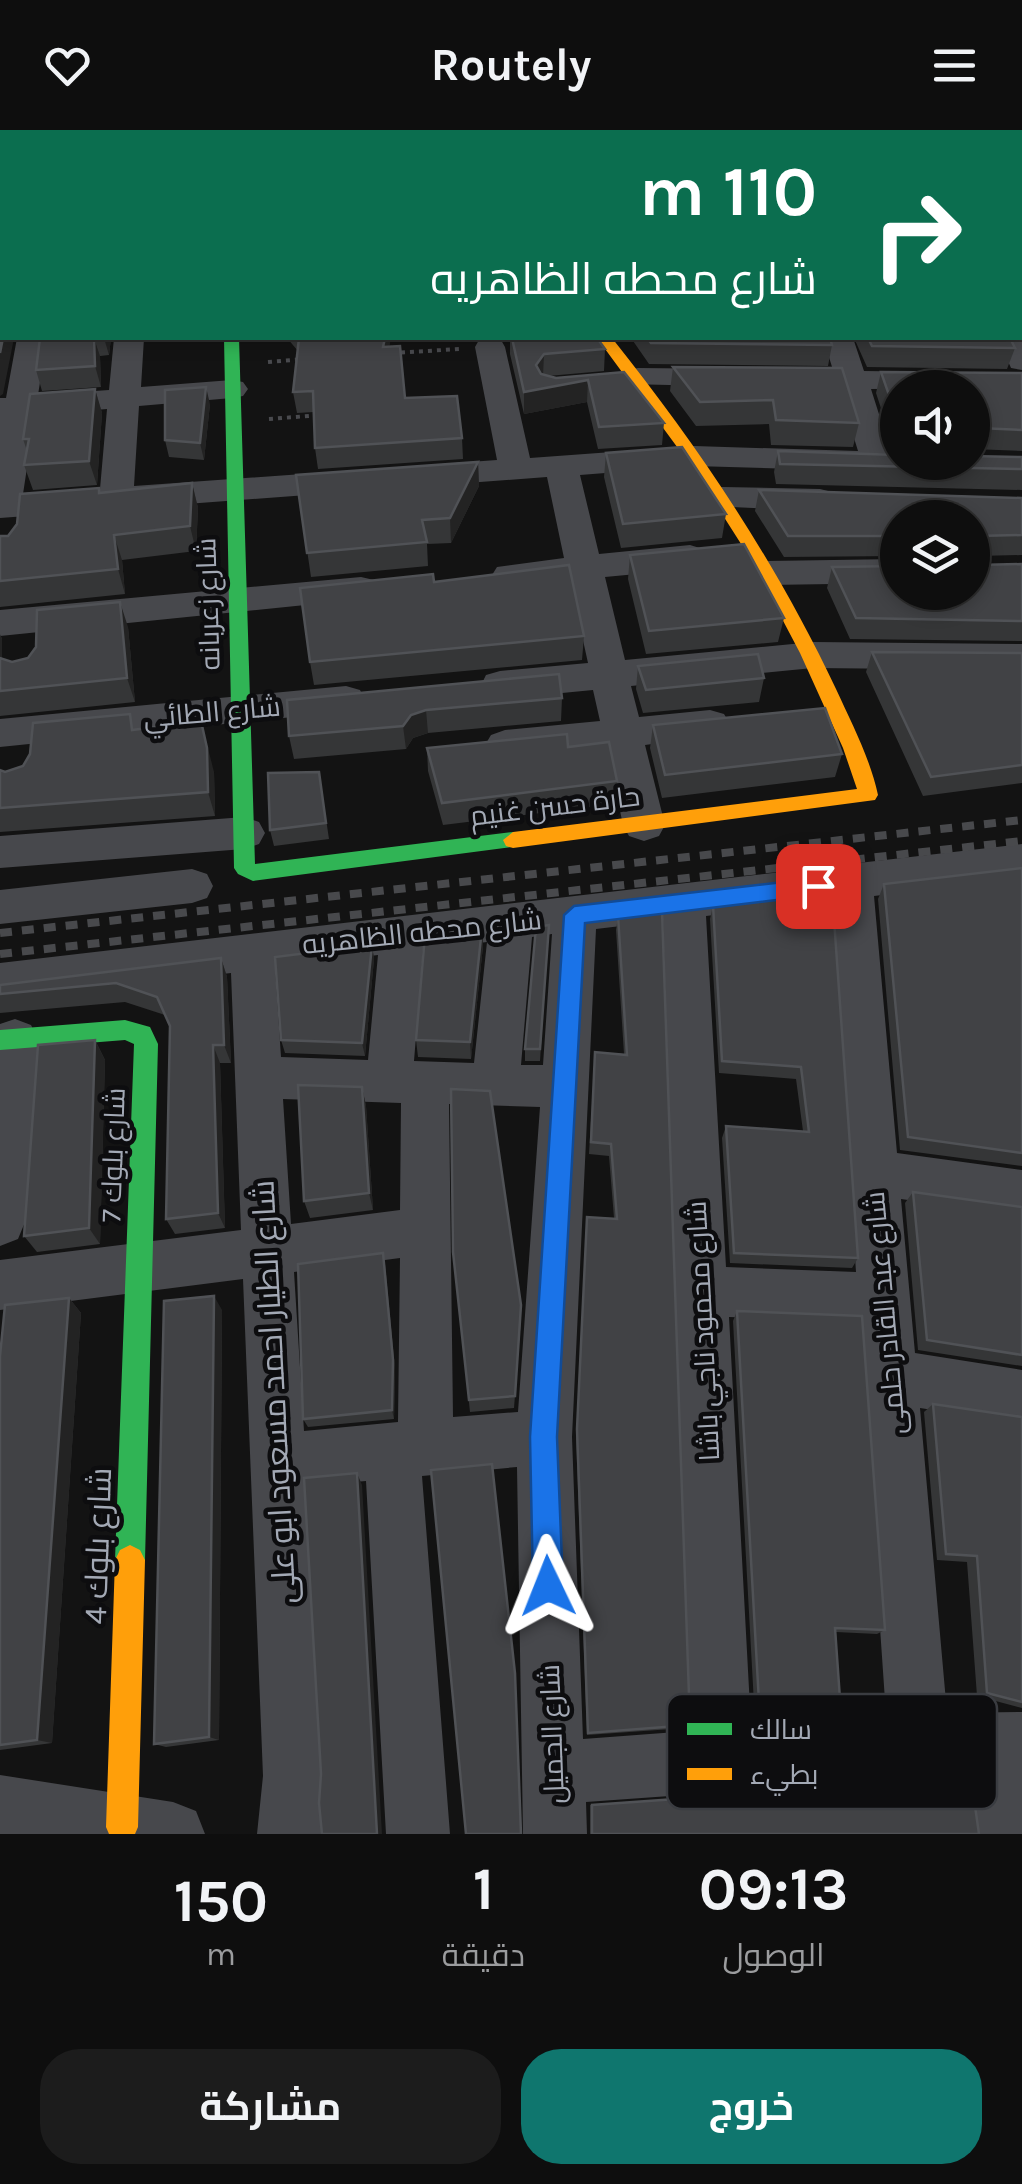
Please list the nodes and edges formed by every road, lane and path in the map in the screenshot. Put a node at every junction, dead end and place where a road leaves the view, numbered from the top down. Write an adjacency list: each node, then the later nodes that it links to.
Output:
1 (31, 340): 18 (street)
2 (129, 340): 15 (street)
3 (231, 340): 14 (street, شارع زعربانه)
4 (606, 340): 11 (street)
5 (839, 340): 12 (street)
6 (490, 347): 9 (path); 24 (street)
7 (1020, 347): 8 (street); 12 (street)
8 (944, 351)
9 (391, 354)
10 (311, 359): 14 (path)
11 (639, 379): 12 (street); 13 (street); 21 (street)
12 (850, 381): 20 (street)
13 (606, 383)
14 (232, 391): 15 (street); 19 (path); 25 (street, شارع زعربانه)
15 (124, 398): 18 (street); 26 (street)
16 (990, 401): 17 (street)
17 (1022, 402)
18 (10, 407): 29 (street)
19 (328, 415)
20 (880, 445)
21 (694, 456): 22 (street); 23 (street); 27 (street)
22 (880, 462)
23 (562, 466): 24 (street); 31 (street)
24 (516, 470): 25 (street)
25 (235, 489): 26 (street); 35 (street, شارع زعربانه)
26 (116, 498): 29 (street)
27 (722, 498): 28 (street); 30 (street)
28 (853, 501)
29 (5, 514)
30 (761, 562): 31 (street); 32 (street); 37 (street)
31 (584, 568): 33 (street); 39 (street)
32 (880, 571)
33 (469, 579)
34 (392, 586): 35 (street)
35 (238, 601): 36 (street); 42 (street, شارع زعربانه)
36 (17, 632)
37 (813, 655): 38 (street); 39 (street); 43 (street)
38 (1022, 658)
39 (608, 674): 40 (street); 46 (street)
40 (473, 688)
41 (376, 697): 42 (street, شارع الطائي)
42 (241, 710): 47 (street, شارع الطائي); 50 (street, شارع زعربانه)
43 (836, 712): 44 (street); 49 (street, حارة حسن غنيم)
44 (797, 716)
45 (739, 722): 46 (street)
46 (622, 733): 48 (street); 49 (street)
47 (13, 742)
48 (467, 748)
49 (644, 825): 50 (street, حارة حسن غنيم)
50 (244, 850): 51 (street)
51 (0, 852)
52 (1022, 861): 53 (street, شارع محطه الظاهريه)
53 (851, 882): 55 (street, شارع محطه الظاهريه); 67 (street, شارع عبد القادر حلمى)
54 (192, 886): 56 (street)
55 (684, 902): 57 (street, شارع محطه الظاهريه); 74 (street, شارع محمود ناجي باشا)
56 (0, 906)
57 (574, 915): 58 (street, شارع محطه الظاهريه); 66 (street, شارع الجميل)
58 (511, 923): 59 (street, شارع محطه الظاهريه); 65 (street)
59 (402, 936): 60 (street, شارع محطه الظاهريه); 64 (street)
60 (252, 950): 61 (street, شارع محطه الظاهريه); 63 (street, شارع الطيار احمد مسعود ابو على)
61 (0, 982)
62 (8, 1039): 69 (street); 72 (street, شارع بلوك 7)
63 (258, 1077): 64 (street); 71 (street, شارع الطيار احمد مسعود ابو على)
64 (407, 1083): 65 (street); 70 (street)
65 (495, 1086): 66 (street)
66 (563, 1087): 78 (street, شارع الجميل)
67 (874, 1172): 68 (street); 75 (street, شارع عبد القادر حلمى)
68 (1022, 1194)
69 (0, 1222)
70 (425, 1231): 71 (street); 79 (street)
71 (267, 1252): 72 (street); 80 (street, شارع الطيار احمد مسعود ابو على)
72 (140, 1267): 73 (street); 87 (street, شارع بلوك 4)
73 (0, 1285)
74 (701, 1291): 75 (street); 81 (street, شارع محمود ناجي باشا)
75 (884, 1298): 76 (street, شارع عبد القادر حلمى)
76 (890, 1376): 77 (street); 82 (street, شارع عبد القادر حلمى)
77 (1022, 1397)
78 (544, 1437): 79 (street); 85 (street, شارع الجميل)
79 (409, 1450): 80 (street); 89 (street)
80 (278, 1461): 88 (street, شارع الطيار احمد مسعود ابو على)
81 (719, 1694)
82 (915, 1694)
83 (1005, 1742): 91 (street)
84 (667, 1764): 85 (street)
85 (553, 1773): 90 (street, شارع الجميل)
86 (0, 1807): 87 (street)
87 (147, 1830)
88 (288, 1834)
89 (418, 1834)
90 (555, 1834)
91 (1001, 1834)

